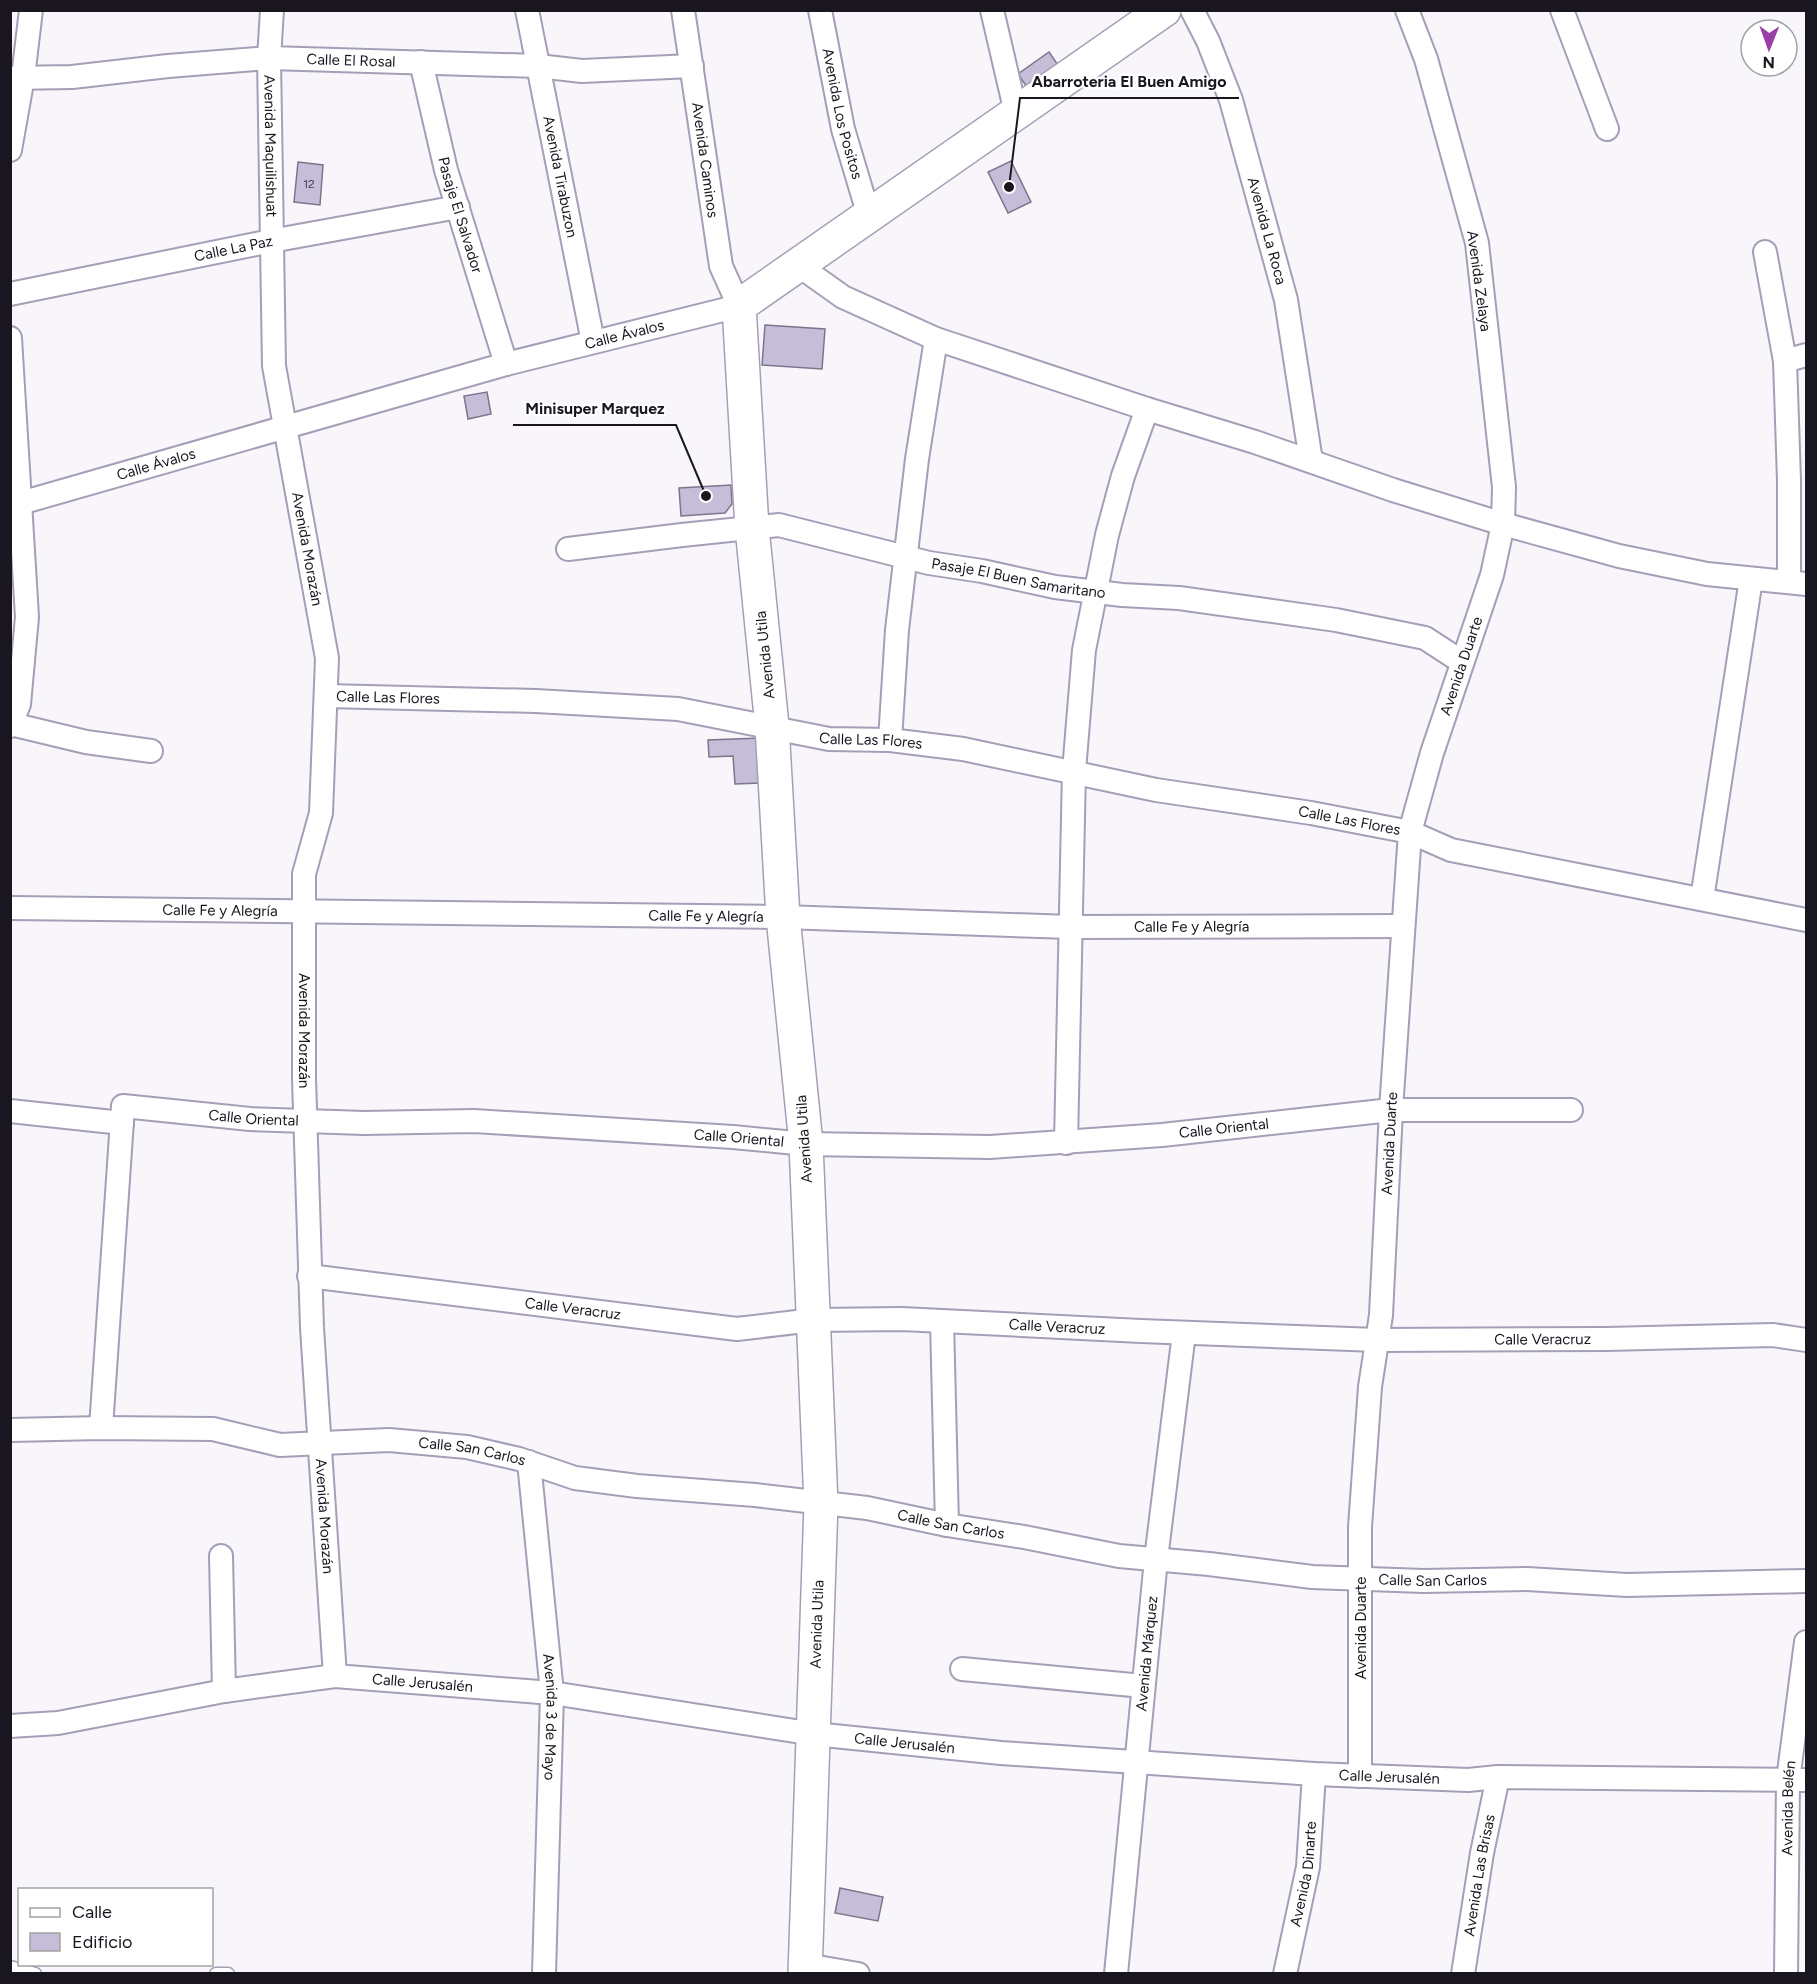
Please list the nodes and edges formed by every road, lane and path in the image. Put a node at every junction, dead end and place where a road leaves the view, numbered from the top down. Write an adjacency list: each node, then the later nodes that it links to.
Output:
1 (30, 10): 15 (street)
2 (272, 10): 11 (street, Avenida Maquilishuat)
3 (527, 10): 13 (street, Avenida Tirabuzon)
4 (683, 10): 14 (street, Avenida Caminos)
5 (820, 10): 20 (street, Avenida Los Positos)
6 (992, 10): 16 (street)
7 (1164, 10): 16 (street, Calle Ávalos)
8 (1192, 10): 33 (street, Avenida La Roca)
9 (1407, 10): 35 (street, Avenida Zelaya)
10 (1562, 10): 17 (street)
11 (269, 58): 12 (street, Calle El Rosal); 15 (street, Calle El Rosal); 21 (street, Avenida Maquilishuat)
12 (421, 62): 13 (street, Calle El Rosal); 19 (street, Pasaje El Salvador)
13 (538, 66): 14 (street, Calle El Rosal); 28 (street, Avenida Tirabuzon)
14 (692, 66): 25 (street, Avenida Caminos)
15 (17, 77): 18 (street)
16 (1016, 113): 20 (street, Calle Ávalos)
17 (1608, 129)
18 (10, 150)
19 (458, 207): 21 (street, Calle La Paz); 30 (street, Pasaje El Salvador)
20 (869, 216): 23 (street, Calle Ávalos)
21 (271, 241): 24 (street, Calle La Paz); 32 (street, Avenida Maquilishuat)
22 (1765, 252): 29 (street)
23 (798, 265): 25 (street, Calle Ávalos); 27 (street)
24 (10, 294)
25 (739, 306): 28 (street, Calle Ávalos); 36 (street, Avenida Utila)
26 (10, 338): 34 (street)
27 (936, 339): 31 (street); 38 (street)
28 (593, 342): 30 (street, Calle Ávalos)
29 (1796, 358): 40 (street)
30 (506, 364): 32 (street, Calle Ávalos)
31 (1148, 409): 33 (street); 41 (street)
32 (284, 427): 34 (street, Calle Ávalos); 43 (street, Avenida Morazán)
33 (1311, 461): 35 (street)
34 (15, 504): 44 (street)
35 (1503, 524): 39 (street); 42 (street, Avenida Duarte)
36 (752, 528): 37 (street, Pasaje El Buen Samaritano); 38 (street, Pasaje El Buen Samaritano); 45 (street, Avenida Utila)
37 (568, 549)
38 (905, 557): 41 (street, Pasaje El Buen Samaritano); 46 (street)
39 (1751, 579): 40 (street); 50 (street)
40 (1798, 583)
41 (1097, 592): 42 (street, Pasaje El Buen Samaritano); 48 (street)
42 (1462, 662): 49 (street, Avenida Duarte)
43 (326, 696): 45 (street, Calle Las Flores); 52 (street, Avenida Morazán)
44 (11, 725): 47 (street)
45 (772, 726): 46 (street, Calle Las Flores); 53 (street, Avenida Utila)
46 (890, 740): 48 (street, Calle Las Flores)
47 (151, 751)
48 (1074, 771): 49 (street, Calle Las Flores); 56 (street)
49 (1410, 832): 50 (street, Calle Las Flores); 55 (street, Avenida Duarte)
50 (1702, 899): 54 (street, Calle Las Flores)
51 (10, 908): 52 (street, Calle Fe y Alegría)
52 (304, 912): 53 (street, Calle Fe y Alegría); 61 (street, Avenida Morazán)
53 (783, 917): 56 (street, Calle Fe y Alegría); 63 (street, Avenida Utila)
54 (1806, 920)
55 (1402, 926): 56 (street, Calle Fe y Alegría); 57 (street, Avenida Duarte)
56 (1070, 927): 62 (street)
57 (1391, 1110): 58 (street, Calle Oriental); 62 (street, Calle Oriental); 68 (street, Avenida Duarte)
58 (1571, 1110)
59 (10, 1111): 60 (street, Calle Oriental)
60 (122, 1115): 61 (street, Calle Oriental); 70 (street)
61 (305, 1121): 63 (street, Calle Oriental); 64 (street, Avenida Morazán)
62 (1066, 1143): 63 (street, Calle Oriental)
63 (806, 1144): 65 (street, Avenida Utila)
64 (309, 1276): 65 (street, Calle Veracruz); 72 (street, Avenida Morazán)
65 (813, 1320): 66 (street, Calle Veracruz); 74 (street, Avenida Utila)
66 (942, 1321): 67 (street, Calle Veracruz); 75 (street)
67 (1184, 1333): 68 (street, Calle Veracruz); 77 (street, Avenida Márquez)
68 (1377, 1340): 69 (street, Calle Veracruz); 78 (street, Avenida Duarte)
69 (1806, 1340)
70 (101, 1428): 71 (street, Calle San Carlos); 72 (street, Calle San Carlos)
71 (10, 1430)
72 (319, 1443): 73 (street, Calle San Carlos); 82 (street, Avenida Morazán)
73 (529, 1462): 74 (street, Calle San Carlos); 85 (street, Avenida 3 de Mayo)
74 (821, 1504): 75 (street, Calle San Carlos); 87 (street, Avenida Utila)
75 (947, 1525): 77 (street, Calle San Carlos)
76 (221, 1556): 84 (street)
77 (1156, 1559): 78 (street, Calle San Carlos); 83 (street, Avenida Márquez)
78 (1360, 1579): 79 (street, Calle San Carlos); 90 (street, Avenida Duarte)
79 (1806, 1581)
80 (1806, 1642): 92 (street, Avenida Belén)
81 (962, 1669): 83 (street)
82 (335, 1676): 84 (street, Calle Jerusalén); 85 (street, Calle Jerusalén)
83 (1143, 1686): 88 (street, Avenida Márquez)
84 (224, 1691): 86 (street, Calle Jerusalén)
85 (552, 1693): 87 (street, Calle Jerusalén); 98 (street, Avenida 3 de Mayo)
86 (10, 1726)
87 (814, 1734): 88 (street, Calle Jerusalén); 94 (street, Avenida Utila)
88 (1136, 1763): 89 (street, Calle Jerusalén); 100 (street, Avenida Márquez)
89 (1314, 1774): 90 (street, Calle Jerusalén); 101 (street, Avenida Dinarte)
90 (1360, 1776): 91 (street, Calle Jerusalén)
91 (1498, 1777): 92 (street, Calle Jerusalén); 102 (street, Avenida Las Brisas)
92 (1797, 1780): 103 (street, Avenida Belén)
93 (10, 1967): 95 (lane)
94 (806, 1969): 99 (street)
95 (35, 1974)
96 (216, 1974): 97 (lane)
97 (228, 1974)
98 (544, 1974)
99 (858, 1974)
100 (1116, 1974)
101 (1285, 1974)
102 (1463, 1974)
103 (1786, 1974)

